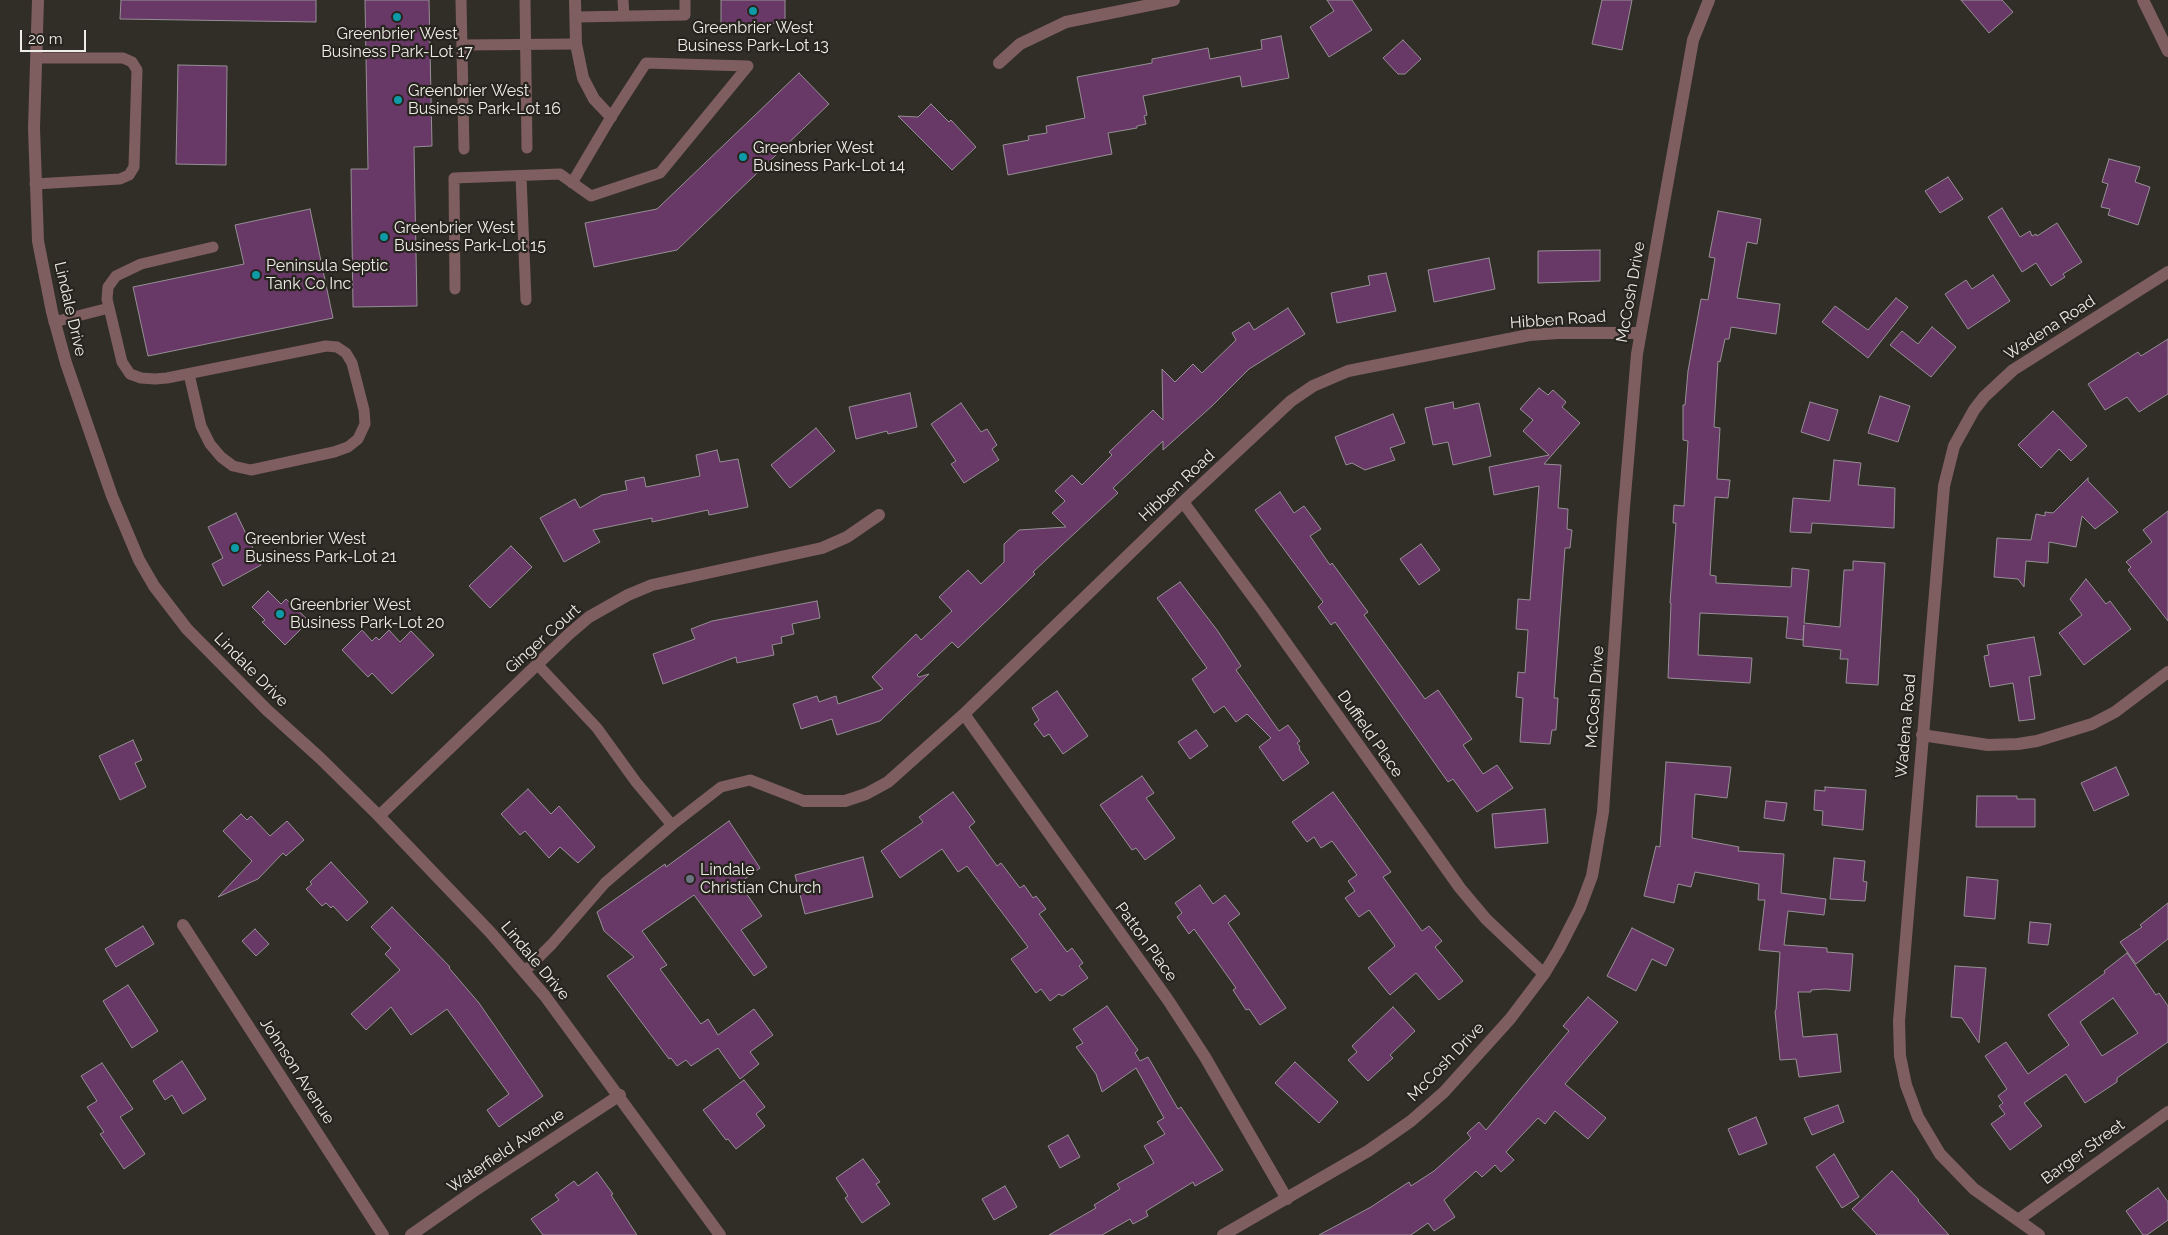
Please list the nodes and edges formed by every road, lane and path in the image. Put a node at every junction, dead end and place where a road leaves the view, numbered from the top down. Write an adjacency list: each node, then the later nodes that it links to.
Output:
1 (38, 0): 16 (street, Lindale Drive)
2 (461, 0): 14 (lane)
3 (524, 0): 12 (lane)
4 (575, 0): 11 (street)
5 (624, 0): 10 (lane)
6 (685, 0): 10 (lane)
7 (1174, 0): 17 (street)
8 (1709, 0): 30 (street, McCosh Drive)
9 (2144, 0): 15 (street)
10 (624, 16): 11 (lane)
11 (576, 17): 13 (street)
12 (525, 44): 13 (lane); 14 (lane); 19 (lane)
13 (576, 44): 18 (street)
14 (462, 45): 20 (lane)
15 (2168, 51)
16 (36, 58): 23 (street, Lindale Drive); 23 (lane)
17 (999, 63)
18 (611, 117): 22 (lane); 22 (lane)
19 (527, 148)
20 (464, 149)
21 (521, 176): 22 (lane); 26 (lane); 27 (lane)
22 (572, 183)
23 (35, 184): 29 (street, Lindale Drive)
24 (213, 248): 28 (lane)
25 (2168, 272): 37 (street, Wadena Road)
26 (454, 289)
27 (526, 300)
28 (109, 308): 29 (lane); 31 (lane)
29 (54, 322): 39 (street, Lindale Drive)
30 (1640, 333): 32 (street, Hibben Road); 43 (street, McCosh Drive)
31 (189, 374): 31 (lane)
32 (1183, 502): 36 (street, Hibben Road); 43 (street, Duffield Place)
33 (879, 515): 34 (street, Ginger Court)
34 (537, 664): 39 (street, Ginger Court); 40 (lane)
35 (2168, 672): 37 (street)
36 (964, 714): 38 (street, Hibben Road); 46 (street, Patton Place)
37 (1922, 735): 47 (street, Wadena Road)
38 (804, 802): 40 (lane)
39 (379, 816): 42 (street, Lindale Drive)
40 (672, 825): 42 (lane)
41 (183, 925): 48 (street, Johnson Avenue)
42 (524, 972): 44 (street, Lindale Drive)
43 (1544, 974): 46 (street, McCosh Drive)
44 (620, 1095): 49 (street, Waterfield Avenue); 50 (street, Lindale Drive)
45 (2168, 1112): 47 (street, Barger Street)
46 (1287, 1199): 51 (street, McCosh Drive)
47 (2018, 1220): 52 (street, Wadena Road)
48 (383, 1235)
49 (410, 1235)
50 (720, 1235)
51 (1224, 1235)
52 (2039, 1235)

